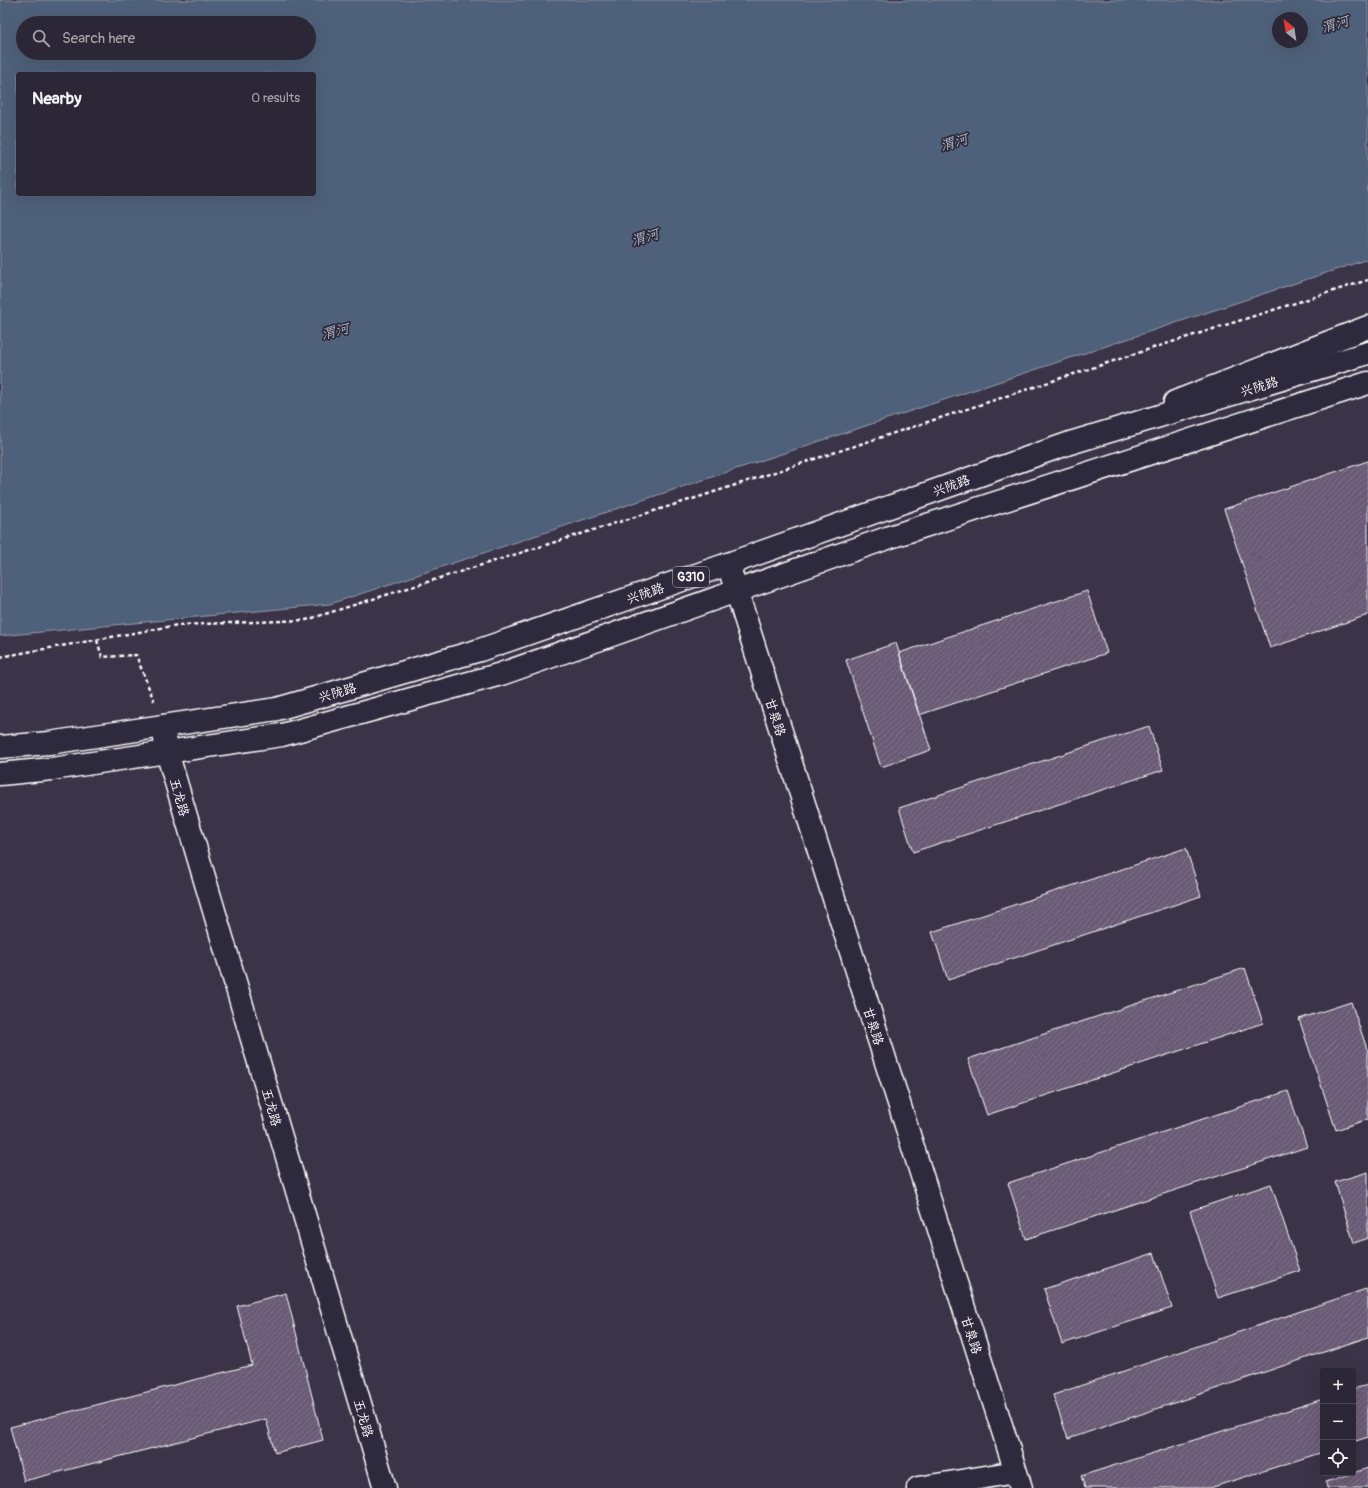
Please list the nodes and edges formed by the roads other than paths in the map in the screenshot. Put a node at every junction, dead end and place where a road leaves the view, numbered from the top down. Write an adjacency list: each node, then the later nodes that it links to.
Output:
1 (1368, 327): 4 (main road)
2 (1368, 353): 4 (main road, 兴陇路 / G310)
3 (1368, 383): 6 (main road, 兴陇路)
4 (1070, 443): 5 (main road, 兴陇路 / G310)
5 (728, 564): 6 (main road, 甘泉路); 7 (main road, 兴陇路 / G310)
6 (736, 591): 9 (main road, 兴陇路); 11 (main road, 甘泉路)
7 (163, 726): 8 (main road, 兴陇路 / G310); 9 (main road, 五龙路)
8 (0, 747)
9 (167, 752): 10 (main road, 兴陇路); 12 (main road, 五龙路)
10 (0, 774)
11 (1019, 1480): 13 (main road)
12 (385, 1488)
13 (918, 1488)

